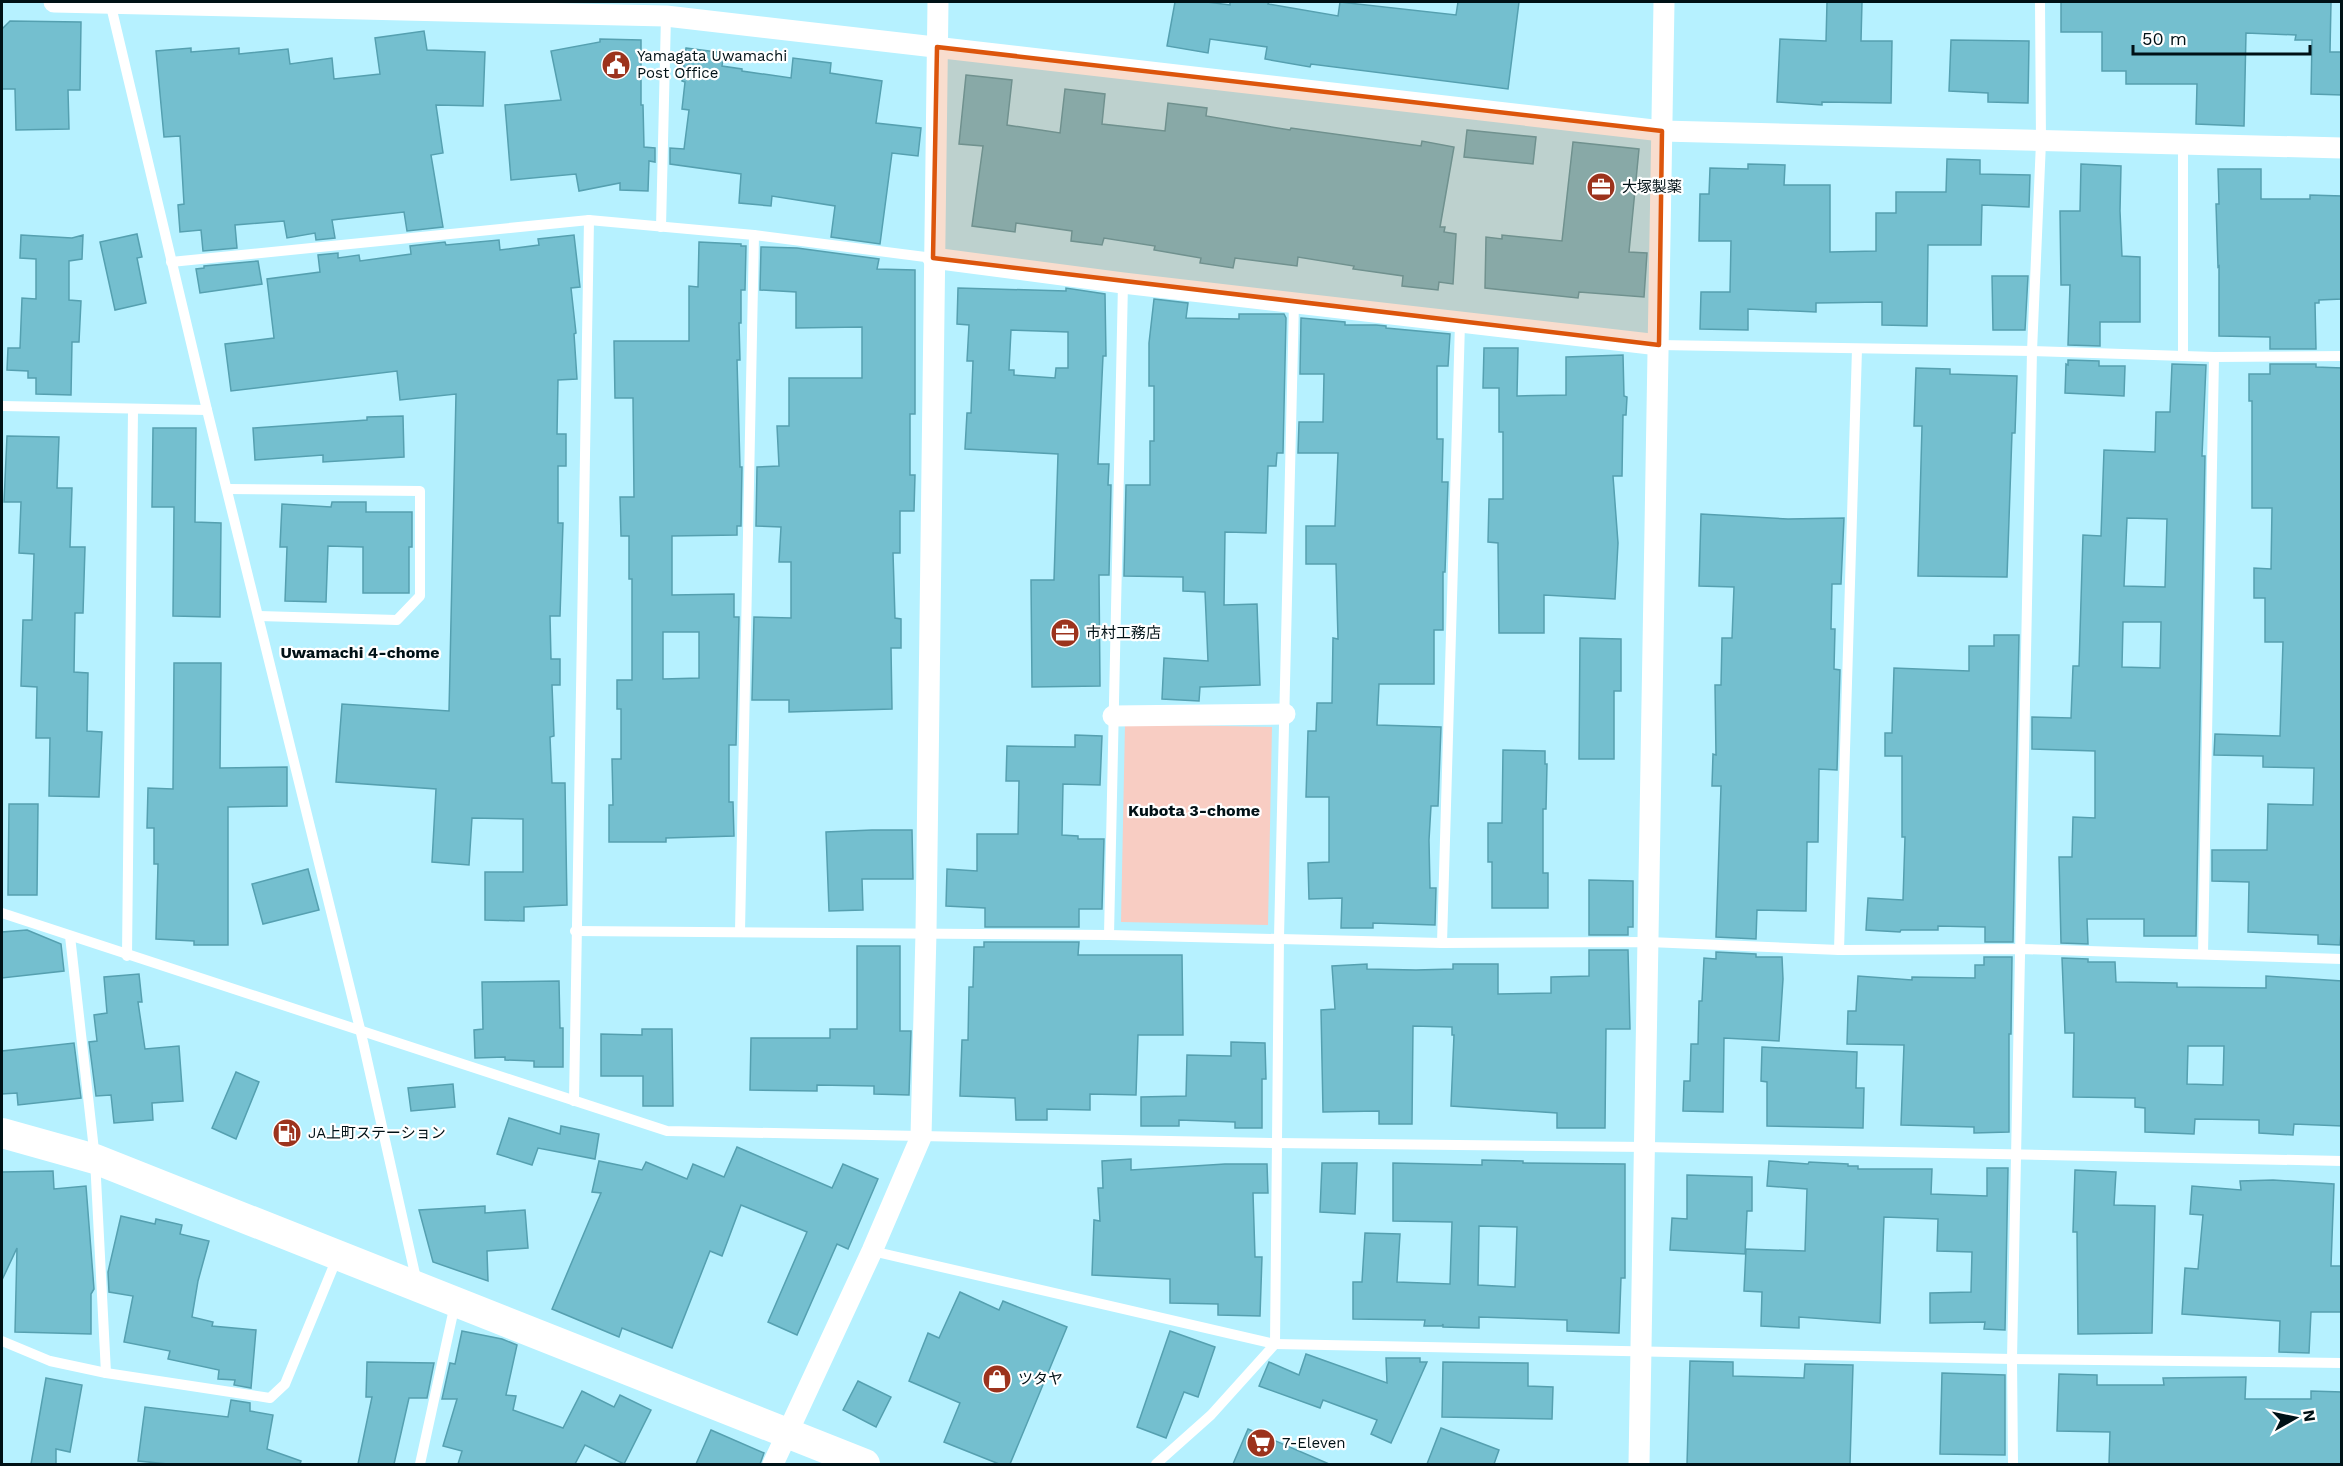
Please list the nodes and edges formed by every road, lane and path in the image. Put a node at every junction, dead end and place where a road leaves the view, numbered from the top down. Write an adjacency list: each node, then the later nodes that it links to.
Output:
1 (54, 2): 5 (street)
2 (938, 2): 7 (street)
3 (1664, 2): 8 (street)
4 (2040, 2): 9 (lane)
5 (110, 3): 6 (street); 16 (lane)
6 (666, 9): 7 (street); 13 (lane)
7 (937, 47): 8 (street); 15 (street)
8 (1662, 131): 9 (street); 20 (street)
9 (2041, 142): 10 (street); 22 (lane)
10 (2183, 145): 11 (street); 23 (lane)
11 (2342, 148)
12 (589, 220): 13 (lane); 16 (lane); 34 (lane)
13 (661, 227): 14 (lane)
14 (754, 235): 15 (lane); 35 (lane)
15 (933, 258): 17 (street); 36 (street)
16 (171, 262): 28 (lane)
17 (1123, 283): 18 (street); 32 (lane)
18 (1294, 302): 19 (street); 31 (lane)
19 (1460, 323): 20 (street); 41 (lane)
20 (1659, 345): 21 (lane); 40 (street)
21 (1857, 349): 22 (lane); 43 (lane)
22 (2032, 351): 23 (lane); 42 (lane)
23 (2183, 356): 25 (lane)
24 (2342, 356): 25 (lane)
25 (2214, 357): 44 (lane)
26 (2, 406): 27 (lane)
27 (133, 410): 28 (lane); 45 (lane)
28 (207, 410): 29 (lane)
29 (226, 489): 30 (lane); 30 (lane)
30 (259, 616): 47 (lane)
31 (1285, 714): 32 (street); 39 (lane)
32 (1113, 716): 37 (lane)
33 (2, 914): 38 (lane)
34 (575, 931): 35 (lane); 48 (lane)
35 (740, 932): 36 (lane)
36 (926, 932): 37 (lane); 50 (street)
37 (1109, 934): 39 (lane)
38 (70, 936): 45 (lane); 54 (lane)
39 (1279, 938): 41 (lane); 51 (lane)
40 (1649, 942): 41 (lane); 43 (lane); 52 (street)
41 (1442, 943)
42 (2022, 949): 43 (lane); 44 (lane); 53 (lane)
43 (1839, 950)
44 (2203, 954): 46 (lane)
45 (127, 956): 47 (lane)
46 (2342, 958)
47 (361, 1033): 48 (lane); 58 (lane)
48 (574, 1101): 50 (lane)
49 (2, 1133): 54 (street)
50 (921, 1137): 51 (lane); 56 (street)
51 (1276, 1143): 52 (lane); 61 (lane)
52 (1646, 1147): 53 (lane); 62 (street)
53 (2016, 1156): 55 (lane); 63 (lane)
54 (95, 1159): 57 (street); 65 (lane)
55 (2342, 1161)
56 (872, 1251): 61 (lane); 66 (street)
57 (338, 1255): 58 (street); 65 (lane)
58 (417, 1286): 59 (street)
59 (455, 1302): 66 (street); 67 (lane)
60 (2, 1341): 65 (lane)
61 (1275, 1344): 62 (lane); 70 (lane)
62 (1642, 1351): 63 (lane); 71 (street)
63 (2012, 1359): 64 (lane); 72 (lane)
64 (2342, 1363)
65 (106, 1373)
66 (787, 1434): 68 (street); 69 (street)
67 (420, 1464)
68 (773, 1464)
69 (865, 1464)
70 (1156, 1464)
71 (1639, 1464)
72 (2013, 1464)

